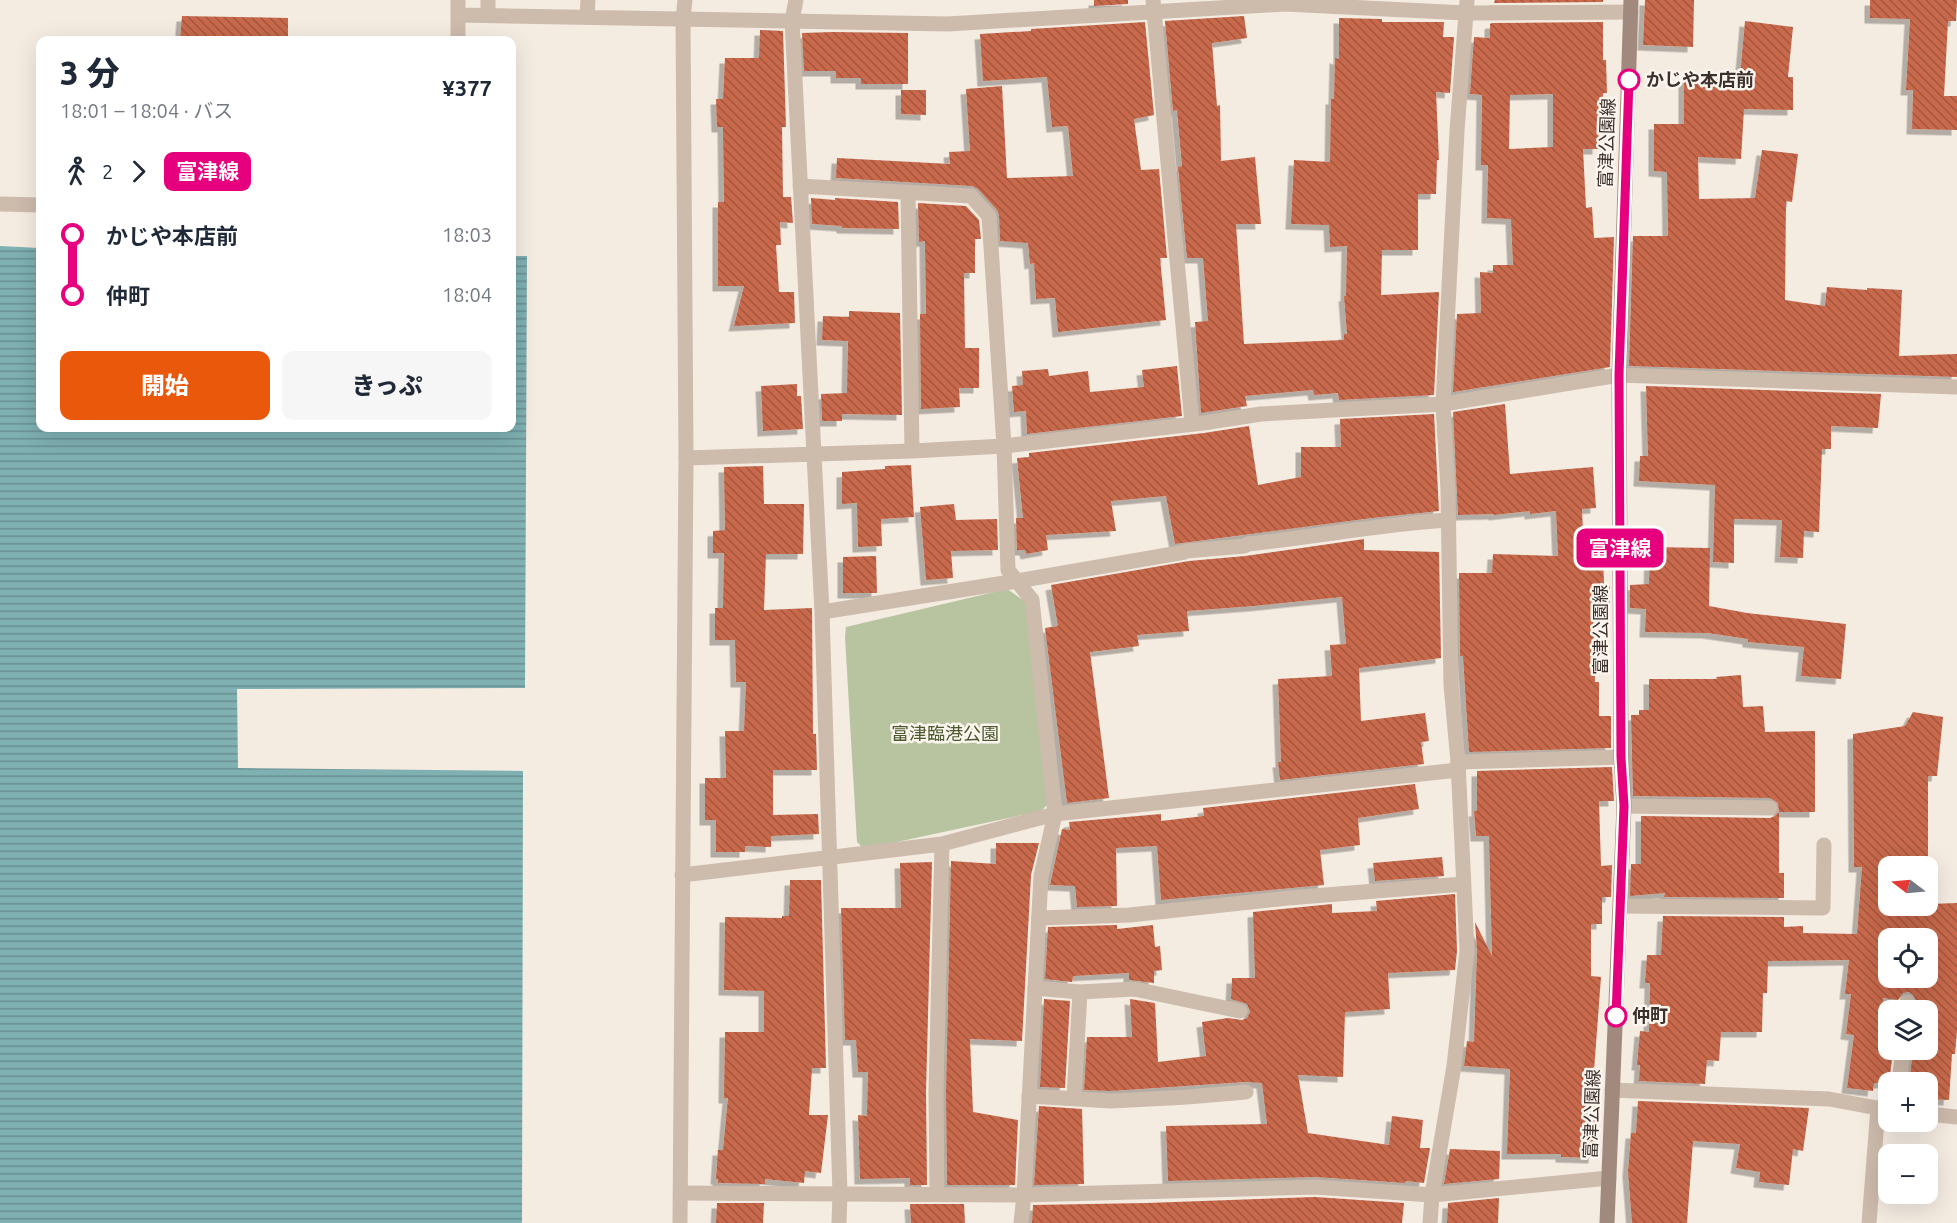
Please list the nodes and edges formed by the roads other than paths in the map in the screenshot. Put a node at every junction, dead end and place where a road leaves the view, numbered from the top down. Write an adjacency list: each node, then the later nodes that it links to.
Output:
1 (588, 0): 9 (street)
2 (685, 0): 10 (street)
3 (796, 0): 11 (street)
4 (1153, 6): 7 (street); 11 (street); 20 (street)
5 (1631, 6): 7 (street); 17 (main road, 富津公園線)
6 (458, 7): 8 (street); 12 (street)
7 (1466, 7): 19 (street)
8 (488, 8): 9 (street)
9 (587, 16): 10 (street)
10 (683, 18): 11 (street); 24 (street)
11 (792, 20): 13 (street)
12 (458, 36)
13 (800, 186): 14 (street); 23 (street)
14 (908, 193): 21 (street); 22 (street)
15 (0, 204): 16 (street)
16 (36, 205)
17 (1619, 375): 18 (street); 19 (street); 28 (main road, 富津公園線)
18 (1957, 387)
19 (1443, 404): 20 (street); 25 (street)
20 (1192, 423): 21 (street)
21 (1004, 446): 22 (street); 26 (street)
22 (912, 451): 23 (street)
23 (814, 454): 24 (street); 27 (street)
24 (686, 458): 36 (street)
25 (1449, 520): 26 (street); 29 (street)
26 (1017, 581): 27 (street); 32 (street)
27 (822, 612): 35 (street)
28 (1621, 757): 29 (street); 30 (main road, 富津公園線)
29 (1458, 766): 32 (street); 37 (street)
30 (1624, 806): 31 (street); 38 (main road, 富津公園線)
31 (1770, 808)
32 (1055, 814): 33 (street); 39 (street)
33 (942, 844): 35 (street); 54 (street)
34 (1824, 845): 38 (street)
35 (830, 857): 36 (street); 53 (street)
36 (682, 875): 52 (street)
37 (1463, 884): 39 (street); 56 (street)
38 (1621, 906): 43 (main road, 富津公園線)
39 (1039, 918): 40 (street)
40 (1035, 988): 41 (street); 45 (street)
41 (1080, 992): 42 (street); 46 (street)
42 (1240, 1011)
43 (1612, 1090): 47 (street); 51 (main road, 富津公園線)
44 (1246, 1092): 46 (street)
45 (1029, 1096): 46 (street); 55 (street)
46 (1074, 1098)
47 (1878, 1108)
48 (1938, 1115): 49 (street)
49 (1957, 1117)
50 (1880, 1132): 62 (street)
51 (1609, 1178): 56 (street); 61 (main road, 富津公園線)
52 (681, 1193): 53 (street); 57 (street)
53 (840, 1194): 54 (street); 58 (street)
54 (937, 1194): 55 (street)
55 (1024, 1195): 56 (street); 59 (street)
56 (1432, 1196): 60 (street)
57 (680, 1223)
58 (839, 1223)
59 (1021, 1223)
60 (1430, 1223)
61 (1607, 1223)
62 (1869, 1223)

